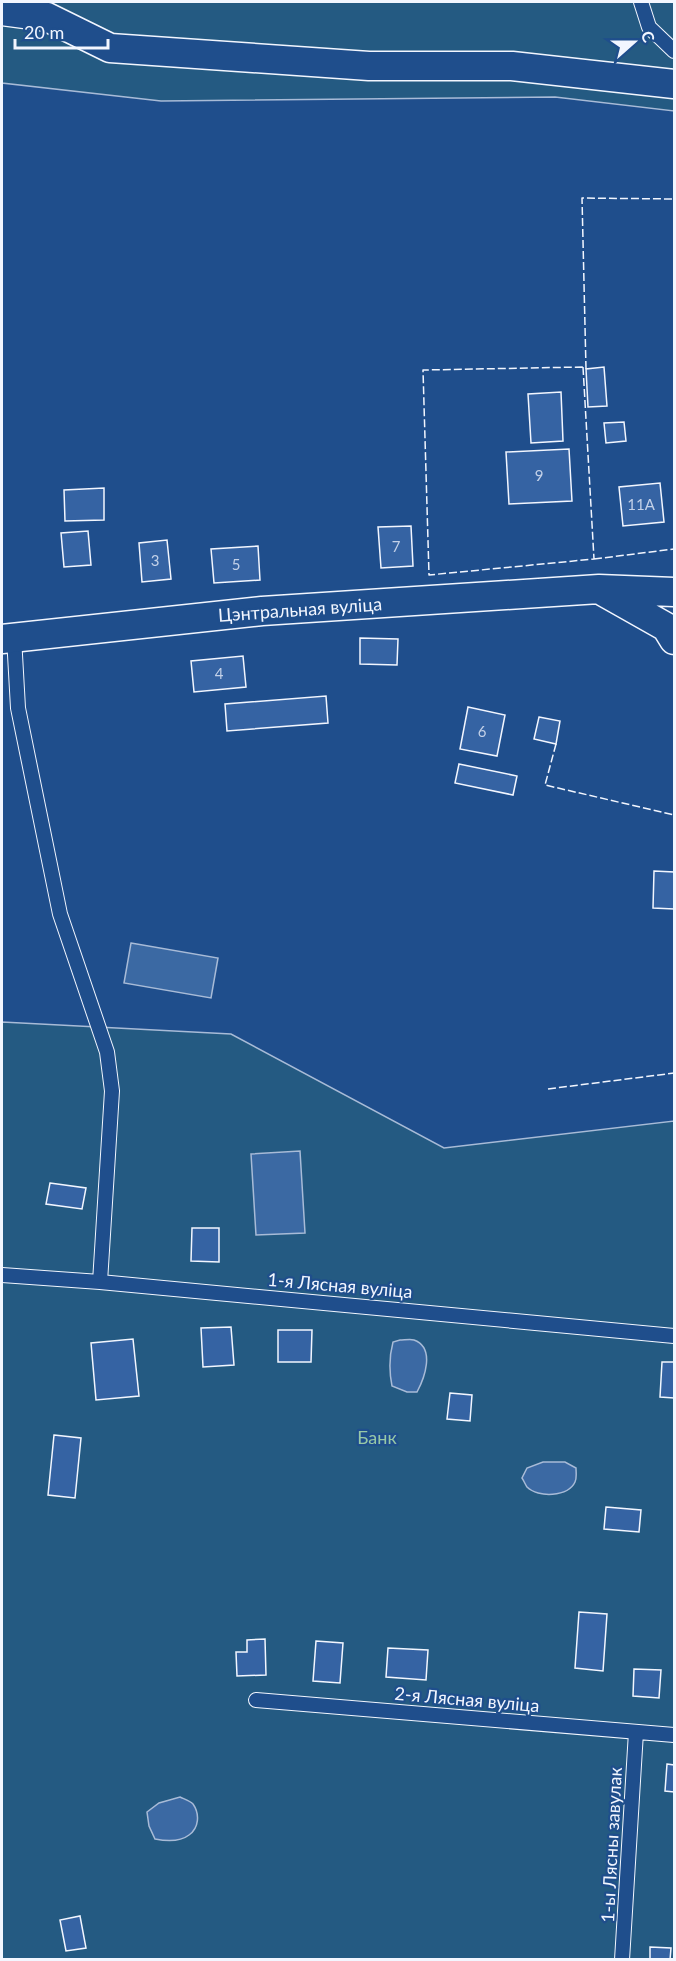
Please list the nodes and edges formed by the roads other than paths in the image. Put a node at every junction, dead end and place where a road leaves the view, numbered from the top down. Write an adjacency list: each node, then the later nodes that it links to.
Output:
1 (641, 2): 4 (lane)
2 (47, 9): 3 (street); 5 (street)
3 (2, 11)
4 (675, 51)
5 (675, 84)
6 (599, 590): 7 (street, Цэнтральная вуліца); 8 (street, Цэнтральная вуліца); 9 (street)
7 (675, 592)
8 (8, 638): 11 (lane)
9 (675, 640)
10 (2, 1275): 11 (lane, 1-я Лясная вуліца)
11 (100, 1282): 12 (lane, 1-я Лясная вуліца)
12 (675, 1336)
13 (256, 1700): 14 (lane, 2-я Лясная вуліца)
14 (636, 1732): 15 (lane, 2-я Лясная вуліца); 16 (lane, 1-ы Лясны завулак)
15 (675, 1735)
16 (622, 1959)

